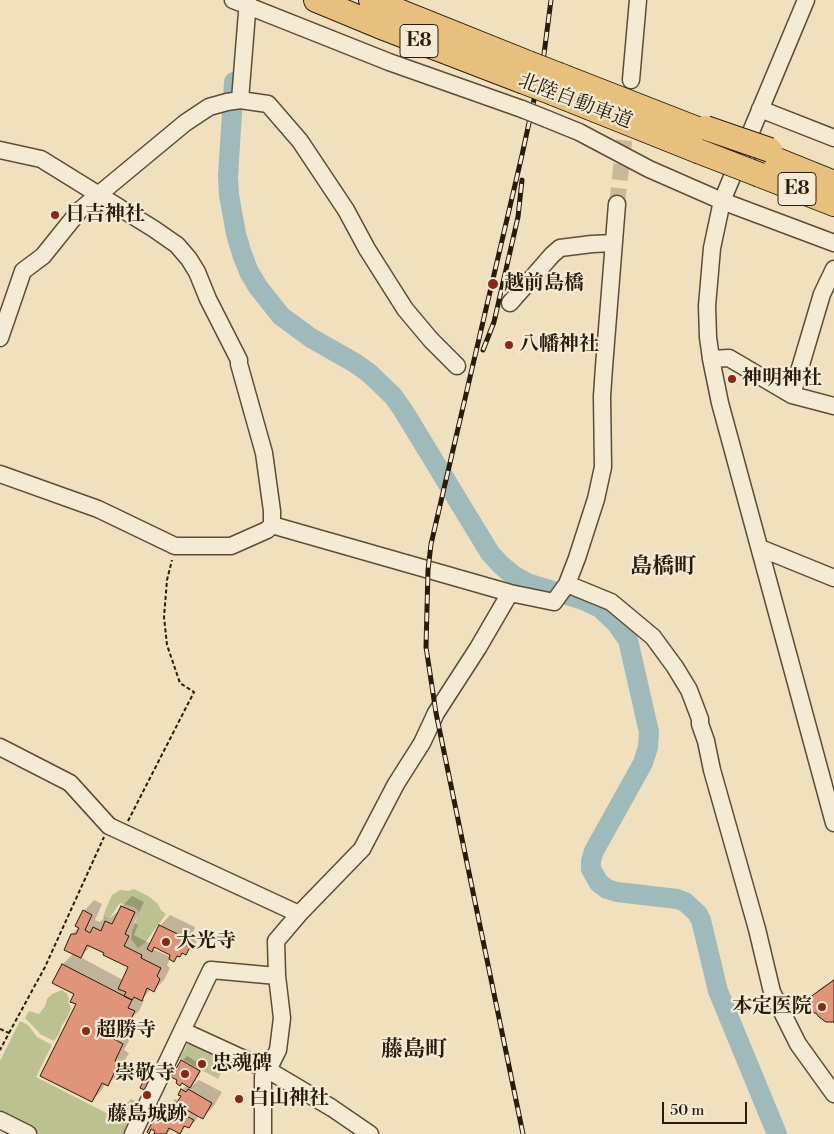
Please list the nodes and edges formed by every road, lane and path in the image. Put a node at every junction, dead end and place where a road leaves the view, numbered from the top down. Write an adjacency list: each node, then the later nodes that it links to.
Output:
1 (316, 0): 6 (highway, 北陸自動車道 / E8)
2 (371, 0): 6 (highway, 北陸自動車道 / E8)
3 (638, 0): 7 (street)
4 (806, 0): 10 (street)
5 (241, 2): 9 (street); 18 (street, bridge)
6 (525, 72): 8 (highway, 北陸自動車道 / E8, bridge)
7 (631, 80)
8 (556, 84): 11 (highway, 北陸自動車道 / E8); 11 (highway, 北陸自動車道 / E8)
9 (234, 101): 17 (street); 27 (street)
10 (760, 109): 12 (street); 18 (street)
11 (703, 137): 14 (highway, 北陸自動車道 / E8)
12 (834, 138)
13 (0, 150): 17 (street)
14 (766, 160): 15 (highway); 16 (highway, 北陸自動車道 / E8); 20 (highway, 北陸自動車道 / E8)
15 (834, 172)
16 (834, 183)
17 (99, 194): 25 (street); 31 (street)
18 (722, 201): 22 (street); 26 (street)
19 (617, 204): 21 (street)
20 (834, 204)
21 (614, 243): 24 (street); 35 (street)
22 (834, 243)
23 (834, 269): 28 (street)
24 (510, 303)
25 (0, 338)
26 (710, 360): 28 (street); 33 (street)
27 (457, 366)
28 (792, 395): 29 (street)
29 (834, 406)
30 (0, 474): 32 (street)
31 (272, 525): 32 (street); 36 (street)
32 (175, 546): 39 (path)
33 (760, 548): 34 (street); 38 (street)
34 (834, 578)
35 (563, 590): 36 (street); 47 (street)
36 (510, 593): 40 (street)
37 (0, 747): 39 (street)
38 (834, 823)
39 (116, 829): 40 (street); 44 (path)
40 (299, 914): 41 (street)
41 (277, 976): 43 (street); 46 (street)
42 (0, 1029): 44 (path)
43 (183, 1031): 46 (street); 50 (street)
44 (9, 1033): 45 (path)
45 (0, 1050)
46 (268, 1070): 51 (street); 52 (street)
47 (834, 1094)
48 (0, 1120): 49 (street)
49 (28, 1134)
50 (133, 1134)
51 (263, 1134)
52 (370, 1134)

